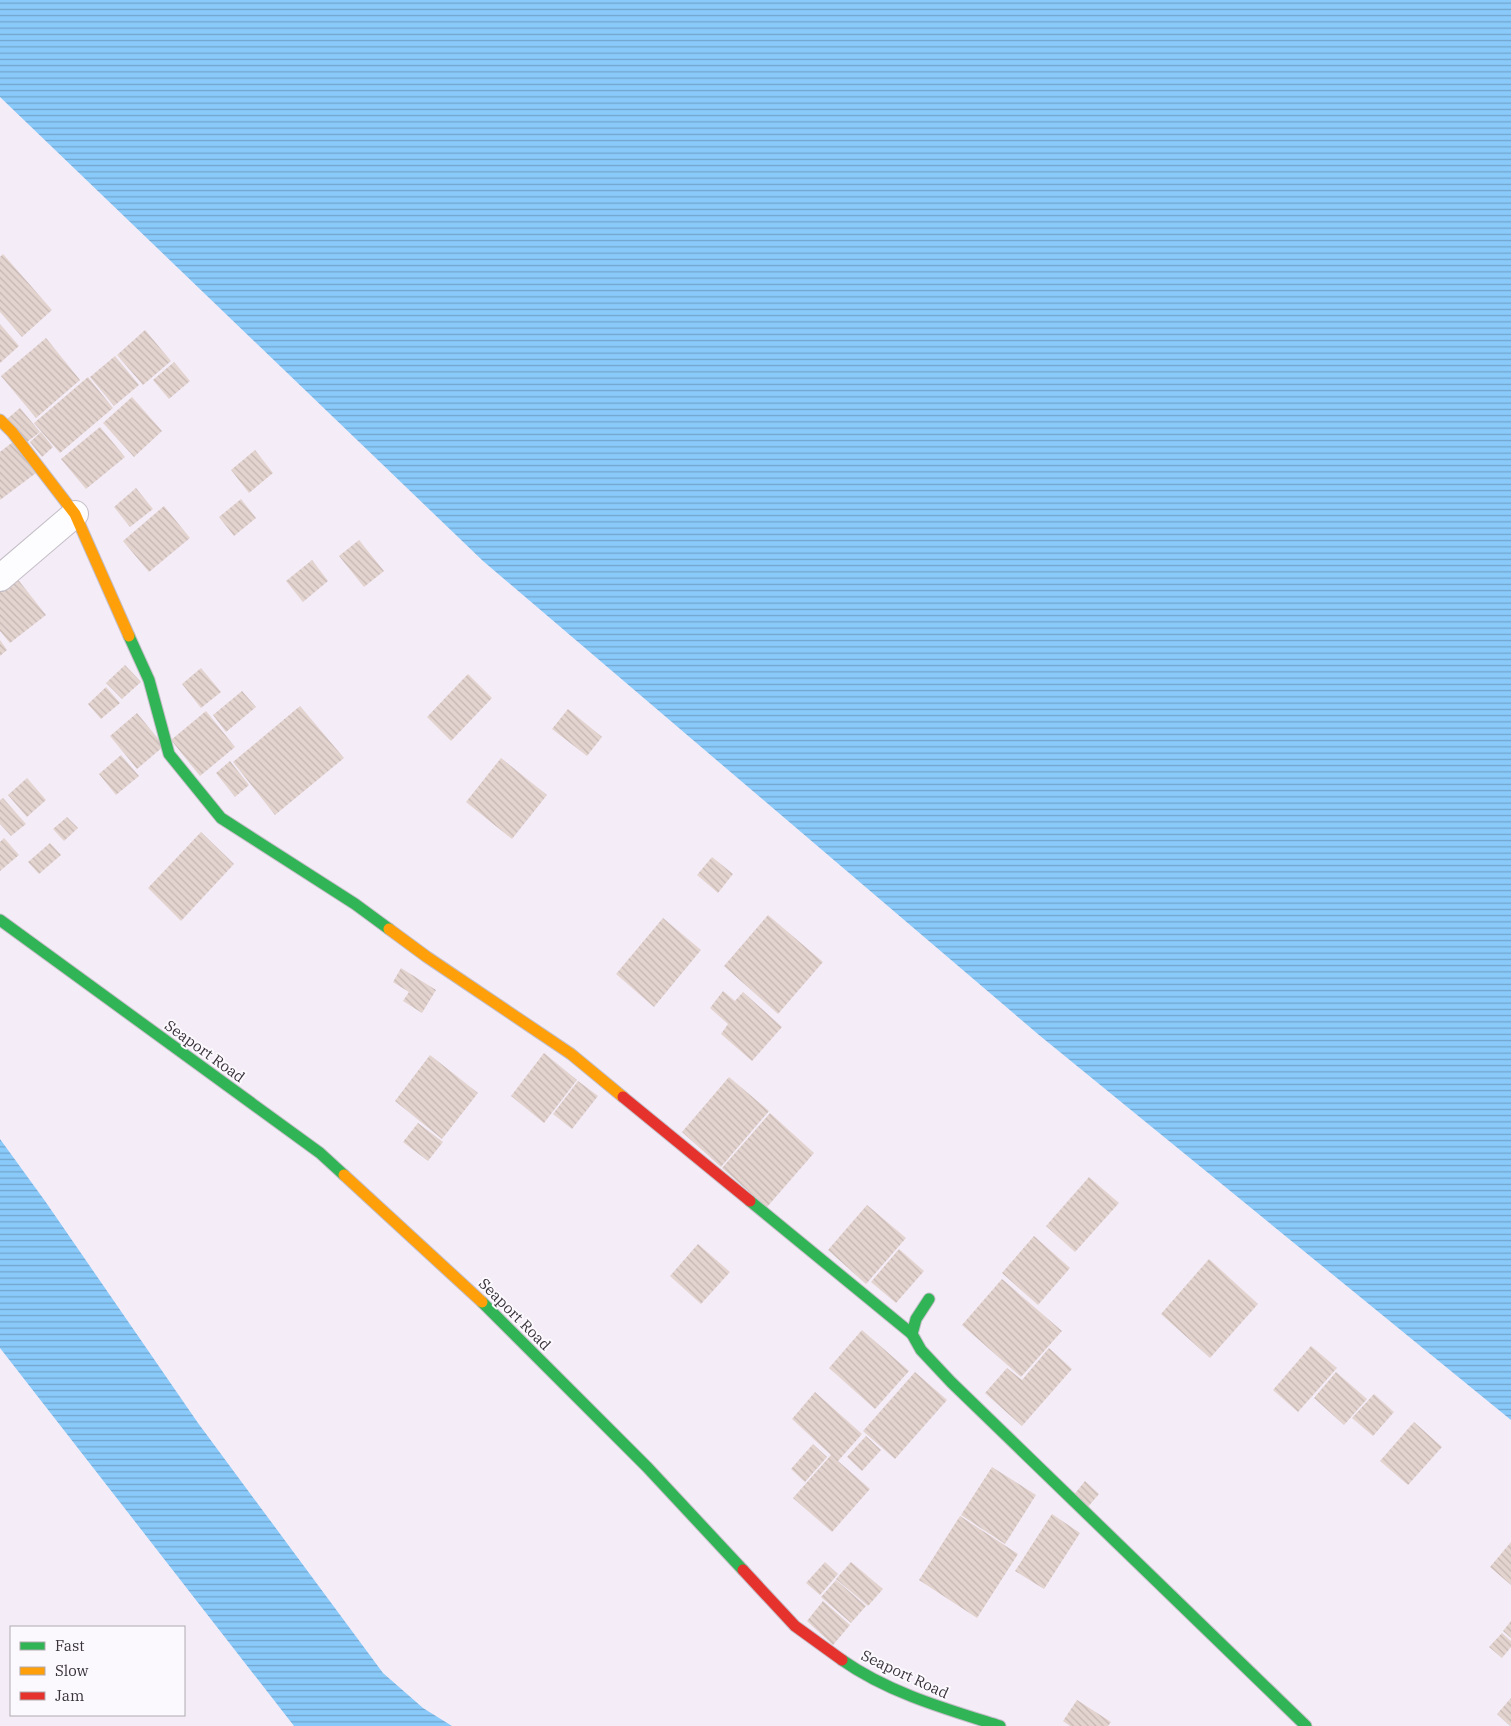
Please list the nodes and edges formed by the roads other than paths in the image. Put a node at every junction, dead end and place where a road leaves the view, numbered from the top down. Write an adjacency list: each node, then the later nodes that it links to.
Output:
1 (0, 420): 2 (street)
2 (74, 514): 3 (street); 6 (street)
3 (0, 578)
4 (0, 920): 7 (street, Seaport Road)
5 (929, 1299): 6 (street)
6 (912, 1334): 8 (street)
7 (1000, 1726)
8 (1306, 1726)

